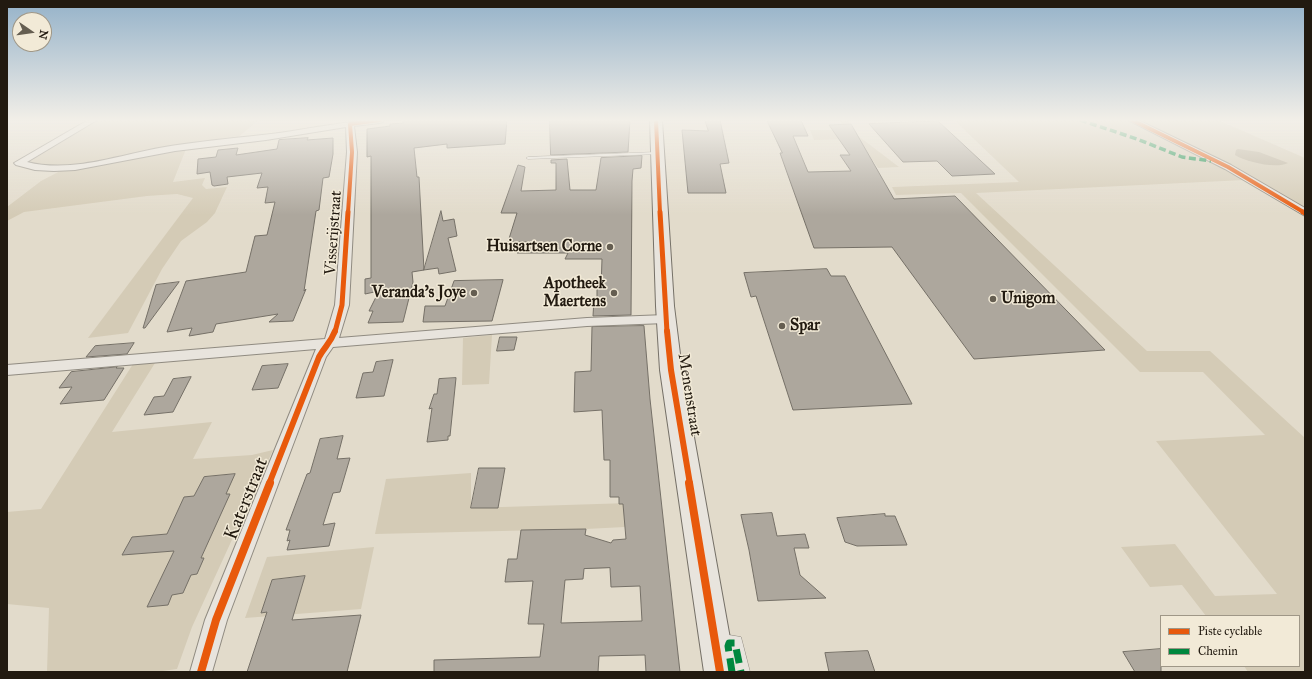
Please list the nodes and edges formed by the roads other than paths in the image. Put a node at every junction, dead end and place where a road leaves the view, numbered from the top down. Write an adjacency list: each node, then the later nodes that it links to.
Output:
1 (39, 152): 2 (street)
2 (148, 152)
3 (352, 152): 10 (street, Visserijstraat)
4 (626, 152): 7 (lane)
5 (652, 152): 9 (main road, Menenstraat)
6 (1197, 152): 8 (street)
7 (528, 158)
8 (1305, 213)
9 (666, 319): 10 (street); 13 (main road, Menenstraat)
10 (331, 342): 11 (street); 12 (street, Katerstraat)
11 (7, 370)
12 (201, 672)
13 (720, 672)
14 (732, 672): 15 (street)
15 (740, 672)

